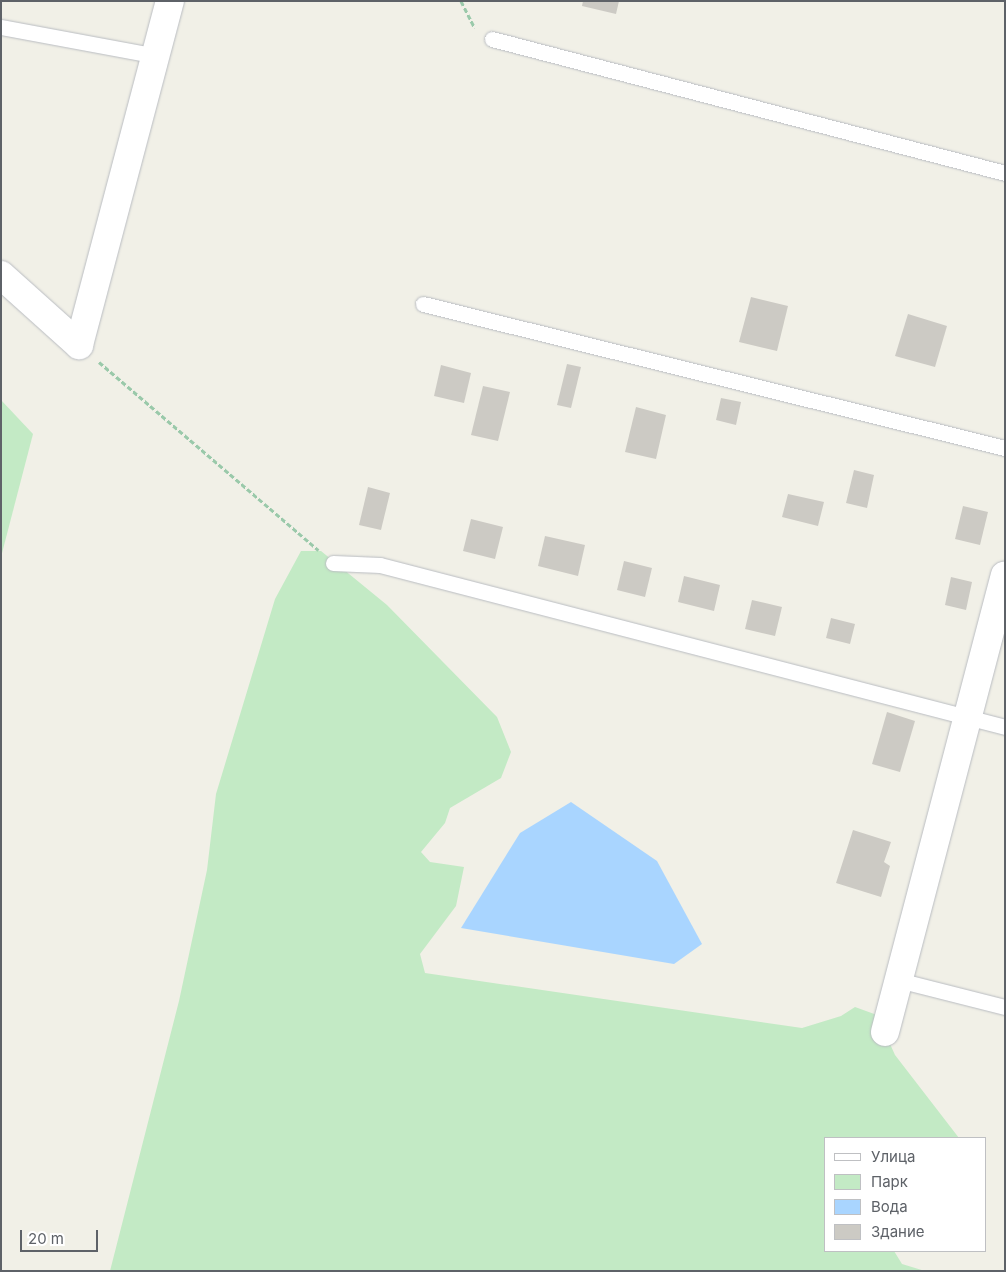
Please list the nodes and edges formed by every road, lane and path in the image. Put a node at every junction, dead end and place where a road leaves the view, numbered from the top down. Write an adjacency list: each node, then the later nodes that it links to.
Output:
1 (170, 1): 5 (street)
2 (460, 1): 4 (path)
3 (1, 27): 5 (lane)
4 (492, 39): 6 (lane)
5 (157, 56): 9 (street)
6 (1005, 173)
7 (1, 275): 9 (street)
8 (423, 304): 10 (lane)
9 (79, 345): 11 (path)
10 (1005, 448)
11 (333, 563): 13 (lane)
12 (1005, 576): 13 (street)
13 (968, 718): 14 (lane); 15 (street)
14 (1005, 727)
15 (902, 981): 16 (lane); 17 (street)
16 (1005, 1007)
17 (885, 1032)

